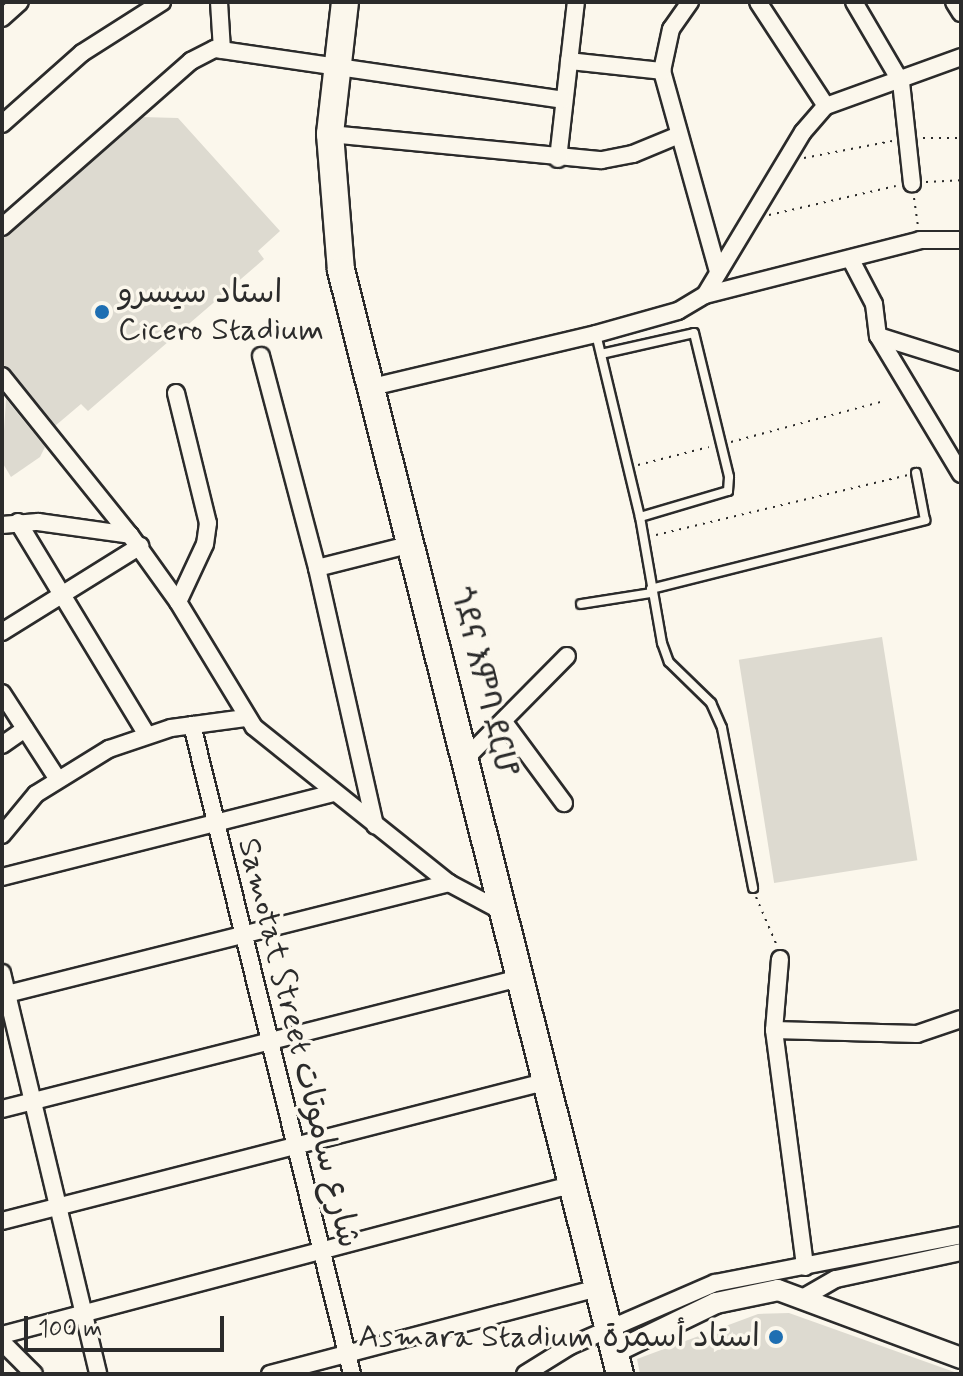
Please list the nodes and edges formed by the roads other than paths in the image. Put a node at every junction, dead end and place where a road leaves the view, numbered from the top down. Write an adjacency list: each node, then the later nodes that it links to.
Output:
1 (20, 2): 12 (street)
2 (162, 2): 22 (street)
3 (219, 2): 14 (street)
4 (345, 2): 17 (highway, ጎደና እምባ ደርሆ)
5 (576, 2): 16 (street)
6 (674, 2): 13 (street)
7 (690, 2): 13 (street)
8 (758, 2): 21 (street)
9 (854, 2): 19 (street)
10 (954, 2): 11 (street)
11 (961, 13)
12 (2, 18)
13 (671, 29): 18 (street)
14 (222, 50): 17 (street); 27 (street)
15 (961, 57): 19 (street)
16 (569, 61): 18 (street); 20 (street)
17 (336, 71): 20 (street); 23 (highway, ጎደና እምባ ደርሆ)
18 (662, 71): 24 (street)
19 (901, 82): 21 (street); 26 (street)
20 (563, 100): 25 (street)
21 (826, 106): 30 (street)
22 (2, 124)
23 (330, 134): 25 (street); 38 (highway, ጎደና እምባ ደርሆ)
24 (679, 135): 25 (street); 30 (street)
25 (558, 159)
26 (912, 183)
27 (2, 227)
28 (961, 240): 29 (street)
29 (851, 260): 31 (street); 33 (street)
30 (718, 272): 31 (street)
31 (705, 295): 32 (street)
32 (596, 334): 34 (lane); 38 (street)
33 (878, 336): 36 (street); 41 (street)
34 (601, 354): 42 (lane); 42 (lane)
35 (261, 356): 46 (street)
36 (961, 362)
37 (2, 376): 44 (street)
38 (372, 387): 45 (highway, ጎደና እምባ ደርሆ)
39 (176, 393): 49 (street)
40 (916, 473): 47 (lane)
41 (961, 474)
42 (640, 517): 47 (lane)
43 (10, 523): 44 (street); 48 (street)
44 (135, 541): 48 (street); 49 (street)
45 (412, 544): 46 (street); 60 (highway, ጎደና እምባ ደርሆ)
46 (317, 568): 65 (street)
47 (651, 591): 50 (lane); 69 (lane)
48 (61, 595): 51 (street); 58 (street)
49 (178, 602): 54 (street)
50 (581, 604)
51 (2, 632)
52 (567, 656): 55 (street)
53 (2, 693): 57 (street)
54 (245, 718): 56 (street); 62 (street)
55 (504, 722): 60 (street); 63 (street)
56 (192, 725): 58 (street); 64 (street, Samotat Street شارع ساموتات)
57 (25, 729): 59 (street); 61 (street)
58 (147, 735): 61 (street)
59 (2, 745)
60 (467, 757): 70 (highway, ጎደና እምባ ደርሆ)
61 (57, 778): 66 (street)
62 (333, 793): 64 (street); 65 (street)
63 (564, 803)
64 (214, 825): 67 (street); 71 (street, Samotat Street شارع ساموتات)
65 (375, 826): 68 (street)
66 (2, 835)
67 (2, 877)
68 (449, 883): 70 (street); 71 (street)
69 (753, 888)
70 (507, 914): 74 (highway, ጎደና እምባ ደርሆ)
71 (244, 935): 75 (street); 78 (street, Samotat Street شارع ساموتات)
72 (780, 959): 77 (street)
73 (2, 973): 75 (street)
74 (520, 978): 78 (street); 79 (highway, ጎደና እምባ ደርሆ)
75 (7, 994): 80 (street)
76 (961, 1019): 77 (street)
77 (774, 1030): 89 (street)
78 (272, 1041): 80 (street); 82 (street, Samotat Street شارع ساموتات)
79 (544, 1082): 82 (street); 83 (highway, ጎደና እምባ ደርሆ)
80 (32, 1101): 81 (street); 84 (street)
81 (2, 1109)
82 (296, 1146): 84 (street); 87 (street, Samotat Street شارع ساموتات)
83 (570, 1185): 87 (street); 90 (highway, ጎደና እምባ ደርሆ)
84 (55, 1207): 85 (street); 92 (street)
85 (2, 1221)
86 (961, 1235): 89 (street)
87 (322, 1249): 92 (street); 96 (street, Samotat Street شارع ساموتات)
88 (961, 1252): 91 (street)
89 (805, 1267): 95 (street)
90 (595, 1289): 95 (highway, ጎደና እምባ ደርሆ); 96 (street)
91 (806, 1296): 95 (street); 97 (street)
92 (86, 1311): 93 (street); 99 (street)
93 (2, 1335)
94 (2, 1342): 98 (street)
95 (613, 1353): 102 (street)
96 (347, 1354): 100 (street); 101 (street, Samotat Street شارع ساموتات)
97 (961, 1358)
98 (34, 1374)
99 (98, 1374)
100 (270, 1374)
101 (352, 1374)
102 (525, 1374)

